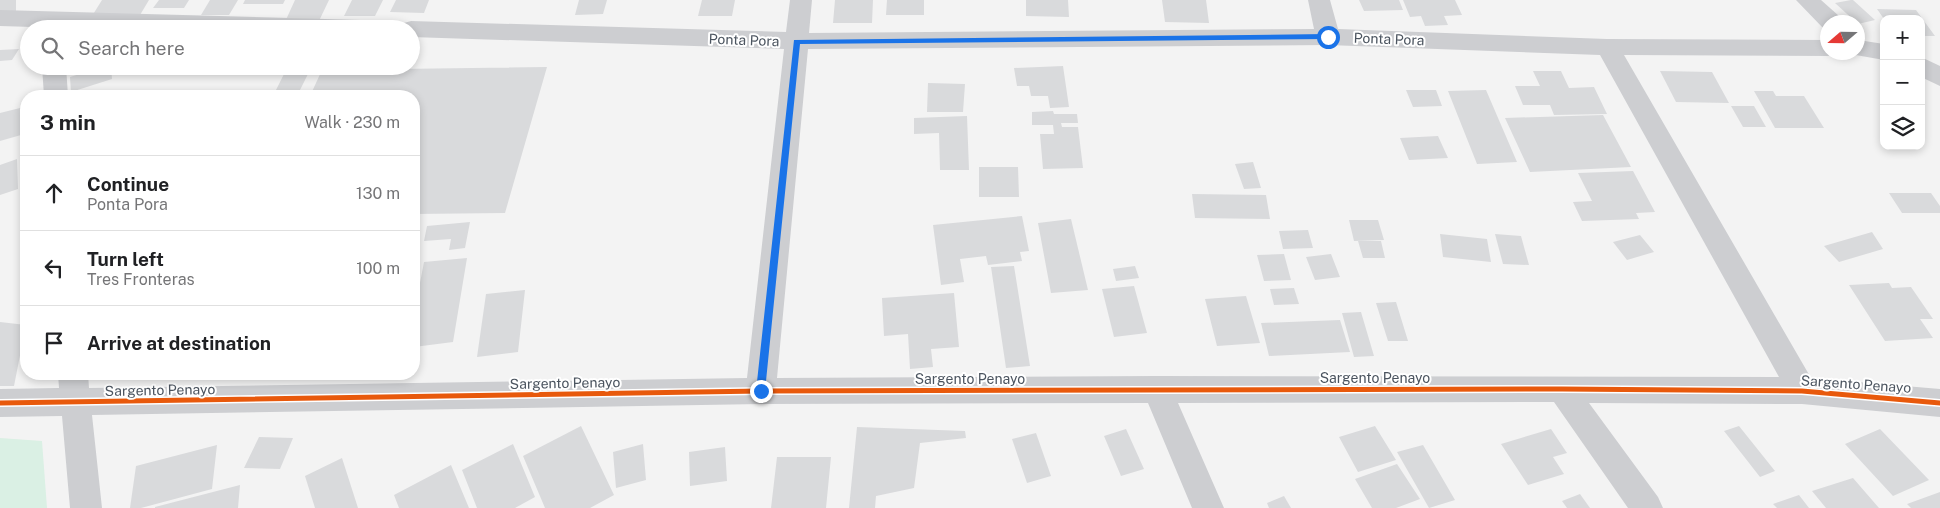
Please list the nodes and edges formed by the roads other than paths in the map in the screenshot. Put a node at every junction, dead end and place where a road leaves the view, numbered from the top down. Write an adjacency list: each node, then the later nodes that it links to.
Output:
1 (801, 0): 10 (street)
2 (1319, 0): 9 (street)
3 (1807, 0): 4 (street)
4 (1823, 15)
5 (50, 16): 6 (street); 7 (street)
6 (0, 18)
7 (156, 20)
8 (420, 29): 10 (street, Ponta Pora)
9 (1328, 37): 10 (street, Ponta Pora); 11 (street, Ponta Pora)
10 (797, 41): 22 (street)
11 (1607, 47): 12 (street, Ponta Pora); 23 (street)
12 (1820, 48)
13 (1865, 49): 14 (street)
14 (1880, 51)
15 (1925, 68): 17 (street)
16 (55, 75): 18 (street)
17 (1940, 77)
18 (56, 90)
19 (74, 388): 22 (street, Sargento Penayo); 25 (street, Sargento Penayo); 26 (street)
20 (1157, 389): 21 (street, Sargento Penayo); 22 (street, Sargento Penayo); 27 (street)
21 (1562, 389): 23 (street, Sargento Penayo); 28 (street)
22 (761, 391)
23 (1802, 391): 24 (street, Sargento Penayo)
24 (1940, 402)
25 (0, 403)
26 (86, 508)
27 (1208, 508)
28 (1647, 508)

